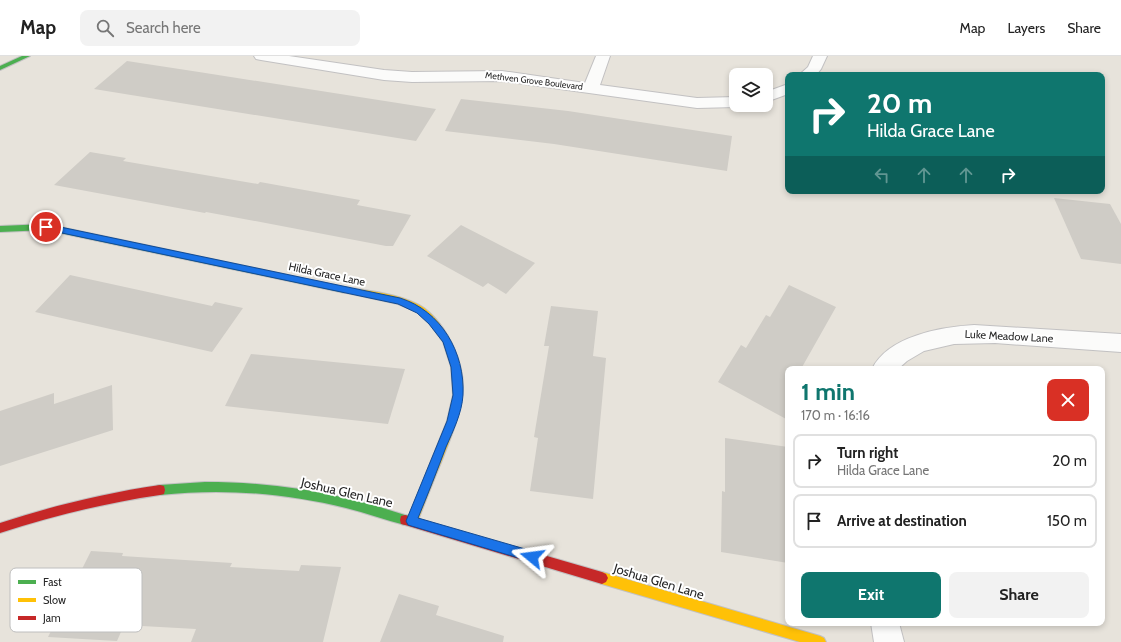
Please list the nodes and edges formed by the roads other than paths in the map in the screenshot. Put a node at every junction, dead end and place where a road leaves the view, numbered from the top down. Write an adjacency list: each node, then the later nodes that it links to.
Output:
1 (27, 56): 6 (street)
2 (261, 56): 5 (street, Methven Grove Boulevard)
3 (603, 56): 8 (street)
4 (820, 56): 7 (street)
5 (316, 60): 8 (street, Methven Grove Boulevard)
6 (0, 68)
7 (810, 72)
8 (591, 88): 11 (street, Methven Grove Boulevard)
9 (785, 90): 10 (street)
10 (773, 94)
11 (729, 102)
12 (0, 229): 15 (street, Hilda Grace Lane)
13 (1121, 343): 14 (street, Luke Meadow Lane)
14 (886, 366)
15 (412, 521): 16 (street, Joshua Glen Lane); 18 (street, Joshua Glen Lane)
16 (0, 528)
17 (886, 626): 19 (street)
18 (820, 642)
19 (889, 642)

